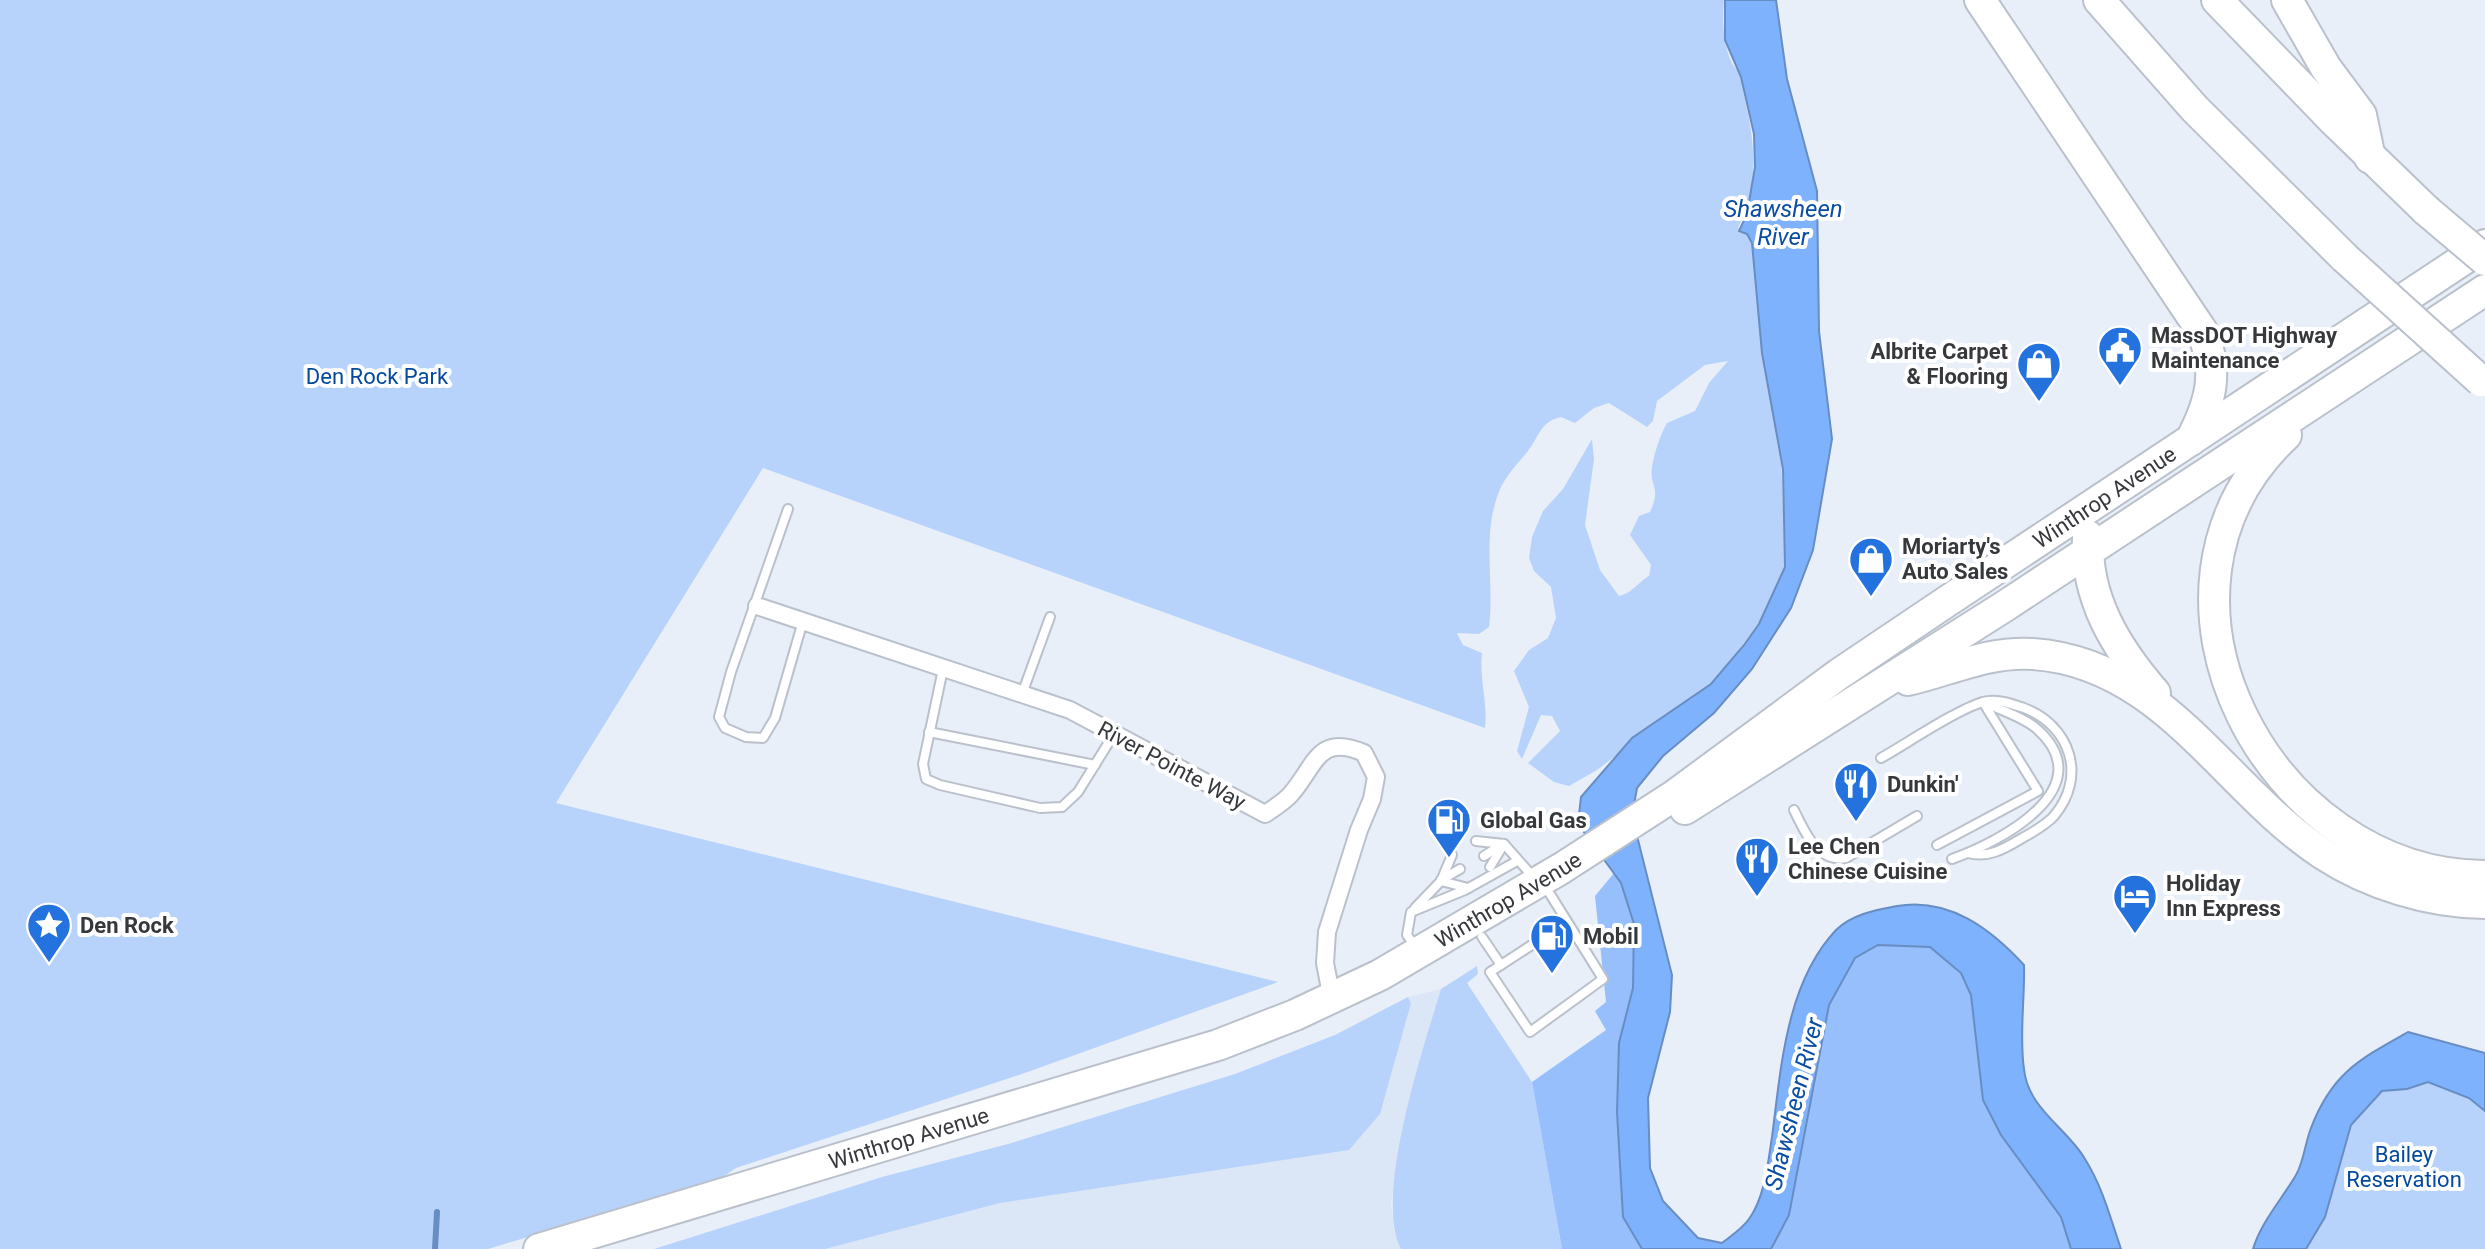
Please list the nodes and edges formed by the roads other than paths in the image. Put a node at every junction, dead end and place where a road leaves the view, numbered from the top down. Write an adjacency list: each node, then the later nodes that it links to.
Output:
1 (1980, 0): 11 (highway)
2 (2099, 0): 9 (highway, bridge)
3 (2217, 0): 5 (highway)
4 (2287, 0): 5 (highway)
5 (2370, 158): 7 (highway, bridge)
6 (2485, 245): 11 (highway, Winthrop Avenue)
7 (2485, 260)
8 (2485, 290): 10 (highway, Winthrop Avenue)
9 (2484, 384)
10 (2329, 395): 14 (highway, Winthrop Avenue); 39 (highway)
11 (2189, 442): 13 (highway, Winthrop Avenue)
12 (788, 509): 15 (lane)
13 (2090, 510): 14 (highway); 29 (highway, Winthrop Avenue)
14 (2087, 550): 19 (highway, Winthrop Avenue); 22 (highway)
15 (757, 606): 17 (street, River Pointe Way); 17 (lane)
16 (1050, 617): 20 (lane)
17 (803, 621): 18 (street, River Pointe Way)
18 (944, 668): 20 (street, River Pointe Way); 23 (lane)
19 (1868, 693): 22 (highway); 29 (highway, Winthrop Avenue)
20 (1022, 695): 24 (street, River Pointe Way)
21 (1983, 702): 25 (lane); 32 (lane); 33 (lane); 33 (lane)
22 (2168, 711): 43 (highway)
23 (929, 732): 26 (lane); 26 (lane)
24 (1114, 734): 26 (lane); 49 (street, River Pointe Way)
25 (1881, 758)
26 (1095, 765)
27 (1794, 810): 28 (lane)
28 (1917, 816)
29 (1643, 825): 40 (highway, Winthrop Avenue)
30 (1476, 841): 31 (lane)
31 (1504, 844): 35 (lane); 37 (lane); 40 (lane)
32 (1937, 845)
33 (1968, 853): 36 (lane)
34 (1452, 855): 41 (lane)
35 (1484, 856)
36 (1952, 859)
37 (1490, 867)
38 (1460, 869): 41 (lane)
39 (2485, 876)
40 (1535, 879): 42 (lane); 45 (lane); 46 (highway, Winthrop Avenue)
41 (1441, 881): 42 (lane); 44 (lane)
42 (1468, 884): 44 (lane)
43 (2485, 903)
44 (1411, 912): 47 (lane)
45 (1567, 922): 48 (lane); 48 (lane)
46 (1478, 929): 47 (highway, Winthrop Avenue); 48 (lane); 49 (highway, Winthrop Avenue)
47 (1422, 958): 49 (highway, Winthrop Avenue)
48 (1501, 965)
49 (1335, 1007): 50 (highway, Winthrop Avenue); 51 (highway, Winthrop Avenue)
50 (539, 1249)
51 (612, 1249)

